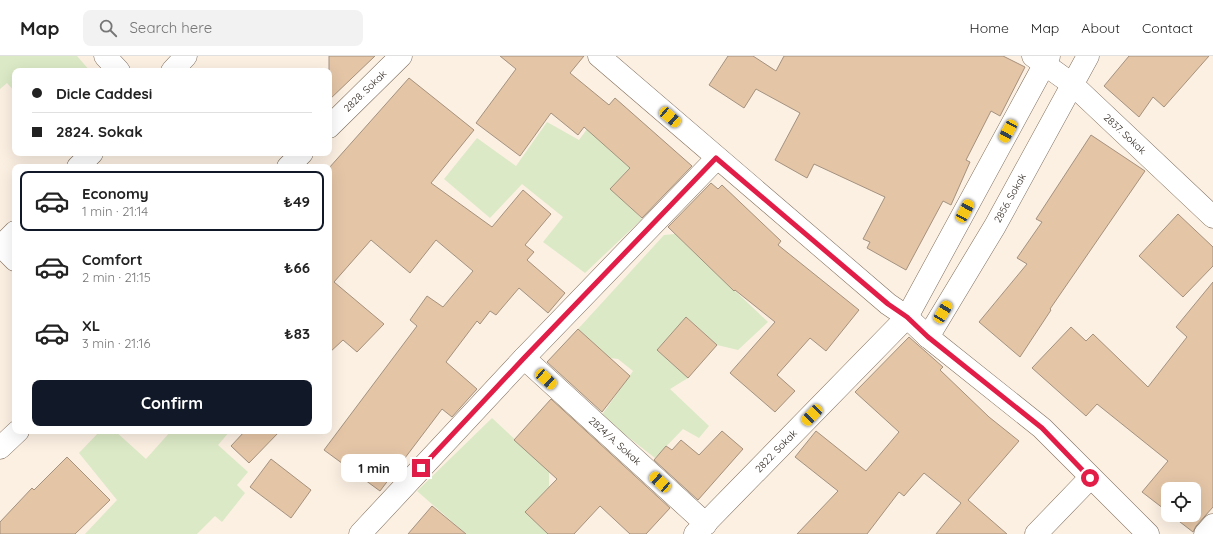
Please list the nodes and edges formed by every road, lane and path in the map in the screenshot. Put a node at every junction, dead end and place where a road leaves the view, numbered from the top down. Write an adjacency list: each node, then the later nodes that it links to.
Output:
1 (105, 56): 7 (street)
2 (186, 56): 8 (street)
3 (401, 56): 10 (street, 2828. Sokak)
4 (600, 56): 13 (street)
5 (1088, 56): 9 (street, 2856. Sokak)
6 (1042, 58): 9 (street, 2837. Sokak); 17 (street)
7 (116, 68)
8 (175, 68)
9 (1072, 84): 16 (street, 2837. Sokak); 18 (street, 2856. Sokak)
10 (332, 124)
11 (89, 156): 14 (street)
12 (299, 156): 15 (street)
13 (716, 158): 17 (street); 19 (street)
14 (81, 164)
15 (291, 164)
16 (1213, 217)
17 (907, 317): 18 (street); 24 (street, 2822. Sokak)
18 (928, 337): 22 (street)
19 (524, 358): 24 (street, 2824/A. Sokak); 25 (street)
20 (15, 434): 21 (street)
21 (0, 448)
22 (1090, 478): 26 (street); 27 (street)
23 (1213, 525): 28 (street)
24 (700, 529)
25 (360, 534)
26 (1036, 534)
27 (1148, 534)
28 (1205, 534)

